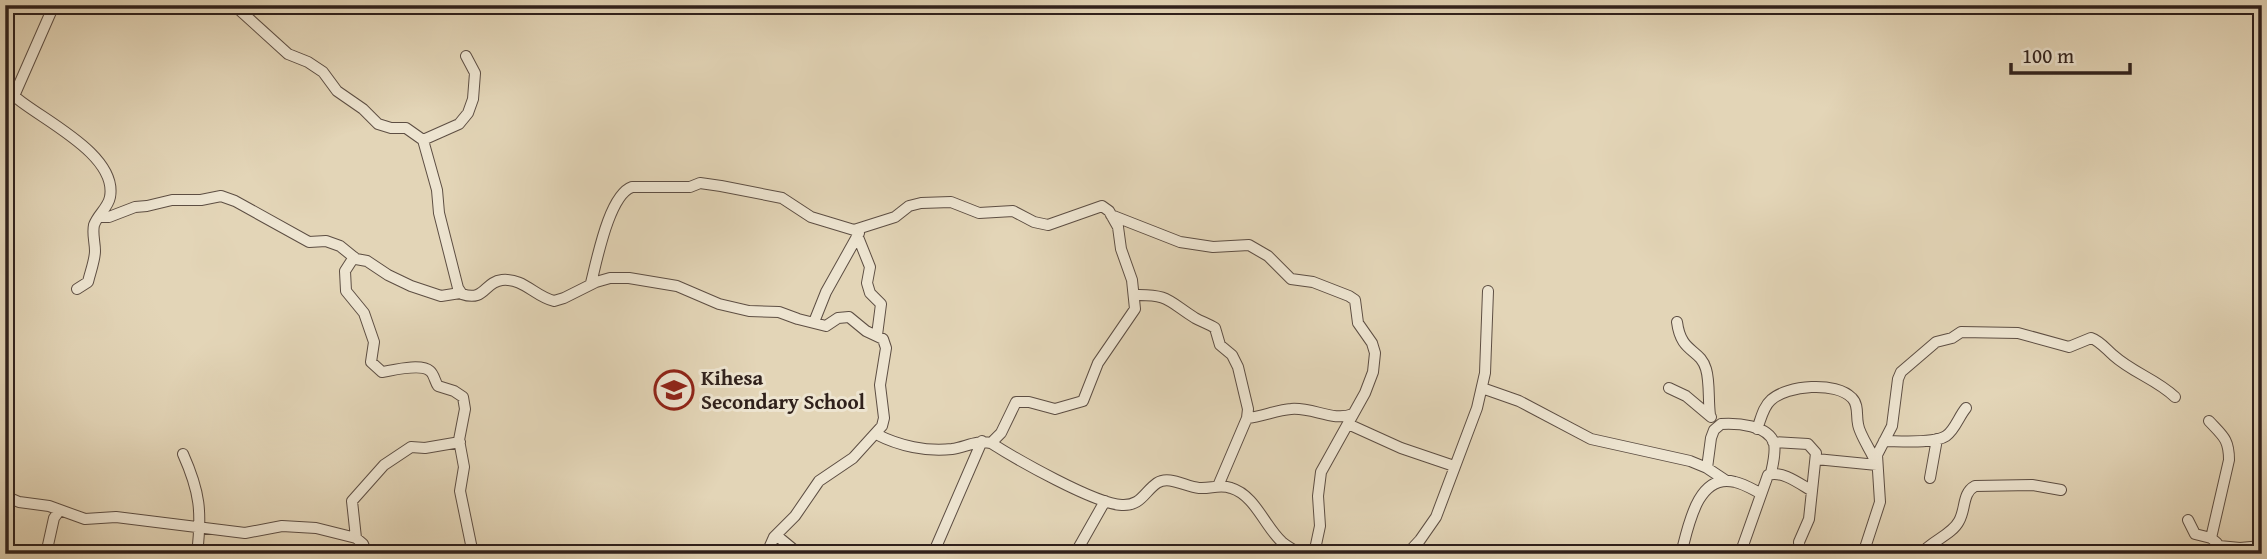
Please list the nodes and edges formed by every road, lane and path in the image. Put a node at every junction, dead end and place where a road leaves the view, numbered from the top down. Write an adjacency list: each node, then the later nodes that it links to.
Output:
1 (54, 5): 6 (street)
2 (234, 5): 4 (street)
3 (466, 56): 4 (street)
4 (423, 140): 12 (street)
5 (1111, 215): 7 (street); 13 (street); 21 (street)
6 (99, 217): 8 (street); 10 (street)
7 (859, 233): 9 (street); 14 (street); 16 (street)
8 (354, 257): 12 (street); 31 (street)
9 (591, 283): 12 (street); 14 (street)
10 (77, 289)
11 (1488, 291): 17 (street)
12 (460, 293)
13 (1134, 295): 23 (street); 32 (street)
14 (814, 321): 16 (street)
15 (1677, 322): 22 (street)
16 (877, 335): 28 (street)
17 (1482, 388): 37 (street); 38 (street)
18 (1670, 388): 22 (street)
19 (2175, 397): 30 (street)
20 (1966, 408): 29 (street)
21 (1353, 414): 23 (street); 25 (street)
22 (1710, 415): 26 (street)
23 (1247, 418): 42 (street)
24 (2209, 421): 53 (street)
25 (1348, 424): 37 (street); 65 (street)
26 (1717, 426): 27 (street); 38 (street)
27 (1757, 429): 33 (street); 36 (street)
28 (876, 435): 32 (street); 51 (street)
29 (1937, 439): 30 (street); 40 (street)
30 (1884, 441): 36 (street)
31 (460, 442): 52 (street); 59 (street)
32 (986, 442): 47 (street); 62 (street)
33 (1773, 442): 35 (street); 39 (street)
34 (183, 454): 50 (street)
35 (1816, 459): 36 (street); 43 (street)
36 (1877, 464): 70 (street)
37 (1454, 466): 66 (street)
38 (1707, 468): 41 (street)
39 (1771, 473): 43 (street); 45 (street)
40 (1930, 478)
41 (1726, 480): 45 (street); 67 (street)
42 (1218, 486): 47 (street); 64 (street)
43 (1812, 491): 69 (street)
44 (2061, 491): 71 (street)
45 (1760, 493): 68 (street)
46 (5, 496): 48 (street)
47 (1105, 501): 63 (street)
48 (60, 510): 50 (street); 56 (street)
49 (2188, 520): 53 (street)
50 (200, 529): 52 (street); 57 (street)
51 (776, 535): 60 (street); 61 (street)
52 (356, 538): 58 (street)
53 (2211, 538): 55 (street)
54 (2262, 546): 55 (street)
55 (2218, 550)
56 (46, 554)
57 (197, 554)
58 (367, 554)
59 (473, 554)
60 (770, 554)
61 (799, 554)
62 (933, 554)
63 (1075, 554)
64 (1301, 554)
65 (1314, 554)
66 (1407, 554)
67 (1681, 554)
68 (1740, 554)
69 (1800, 554)
70 (1863, 554)
71 (1921, 554)

